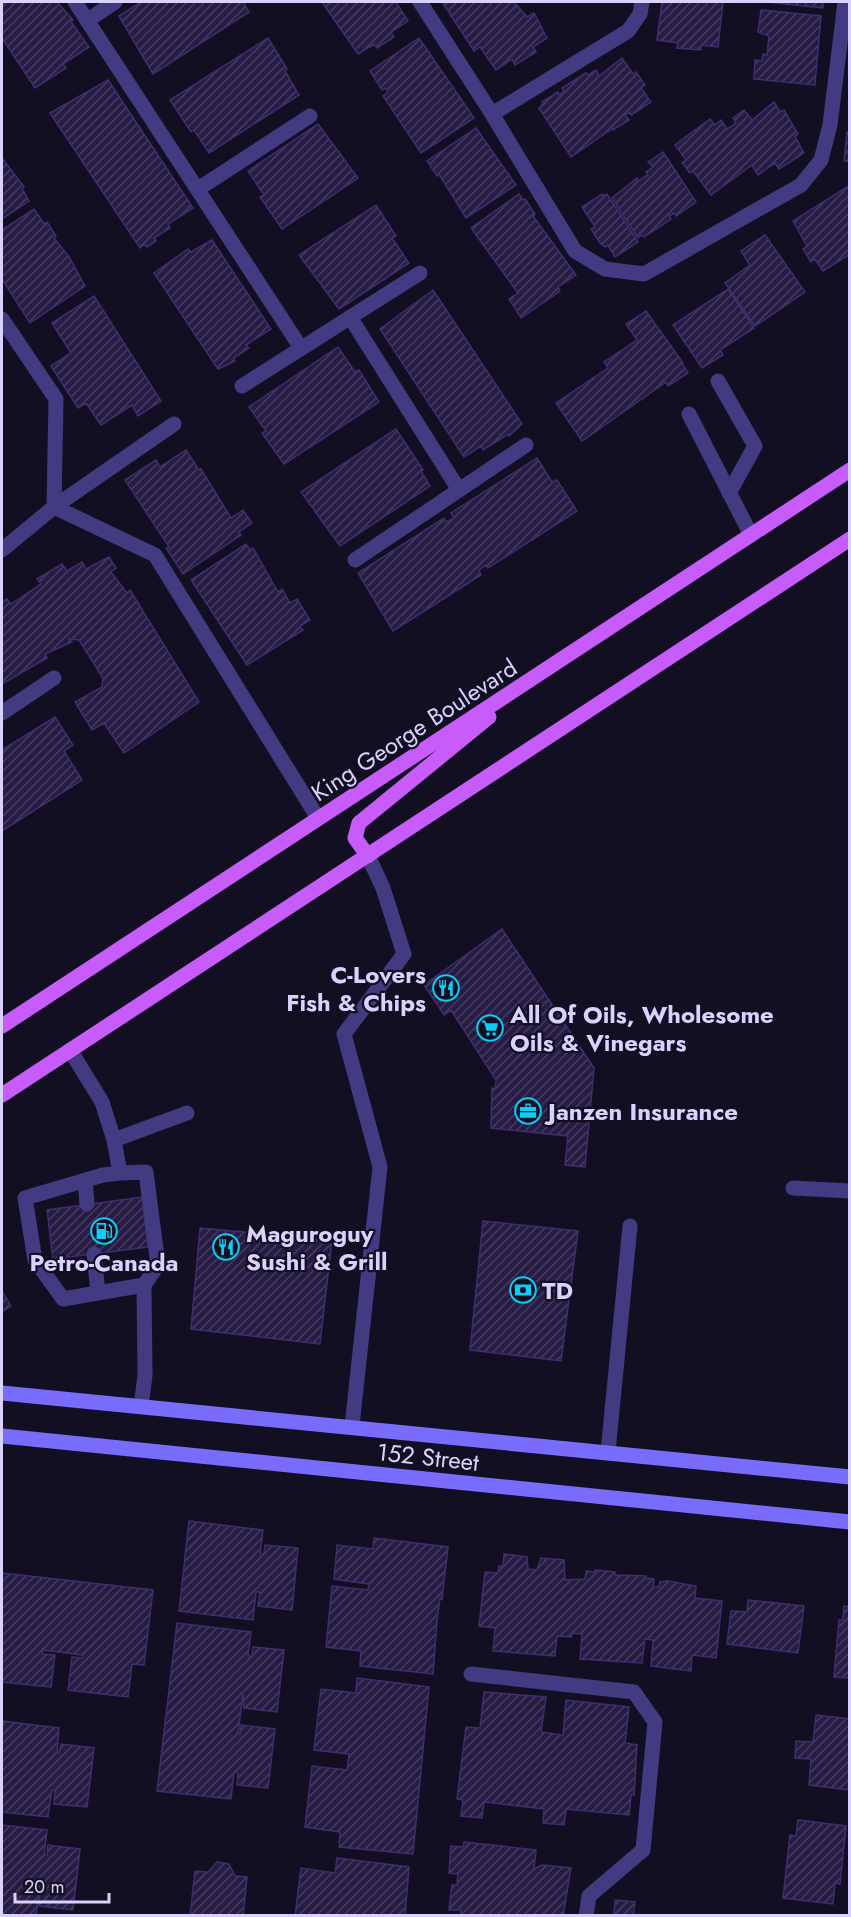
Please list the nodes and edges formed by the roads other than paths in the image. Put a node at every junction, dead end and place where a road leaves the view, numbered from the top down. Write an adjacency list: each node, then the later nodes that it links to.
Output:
1 (75, 2): 6 (lane)
2 (115, 2): 6 (lane)
3 (420, 2): 7 (lane)
4 (642, 2): 7 (lane)
5 (845, 2): 7 (lane)
6 (88, 20): 9 (lane)
7 (492, 114)
8 (310, 116): 9 (lane)
9 (198, 189): 13 (lane)
10 (420, 273): 11 (lane)
11 (350, 316): 13 (lane); 20 (lane)
12 (2, 318): 22 (lane)
13 (301, 348): 15 (lane)
14 (718, 381): 21 (lane)
15 (242, 386)
16 (689, 414): 21 (lane)
17 (174, 424): 22 (lane)
18 (526, 445): 20 (lane)
19 (849, 470): 23 (main road, King George Boulevard)
20 (459, 490): 26 (lane)
21 (729, 492): 23 (lane)
22 (54, 507): 25 (lane); 30 (lane)
23 (751, 535): 27 (main road, King George Boulevard)
24 (849, 539): 31 (main road)
25 (2, 550)
26 (355, 560)
27 (547, 670): 30 (main road, King George Boulevard); 31 (main road)
28 (54, 678): 29 (lane)
29 (2, 713)
30 (318, 818): 32 (main road, King George Boulevard)
31 (368, 856): 33 (main road); 48 (lane)
32 (2, 1026)
33 (70, 1050): 34 (main road); 36 (lane)
34 (2, 1095)
35 (187, 1113): 36 (lane)
36 (114, 1140): 37 (lane)
37 (120, 1173): 38 (lane); 44 (lane)
38 (85, 1180): 41 (lane); 45 (lane)
39 (793, 1188): 40 (lane)
40 (849, 1191)
41 (87, 1204)
42 (630, 1226): 50 (lane)
43 (94, 1254): 45 (lane)
44 (144, 1286): 45 (lane); 47 (lane)
45 (98, 1293)
46 (2, 1393): 47 (main road, 152 Street)
47 (141, 1407): 48 (main road, 152 Street)
48 (352, 1426): 50 (main road, 152 Street)
49 (4, 1438): 52 (main road, 152 Street)
50 (608, 1452): 51 (main road, 152 Street)
51 (849, 1477)
52 (849, 1522)
53 (471, 1674): 54 (lane)
54 (586, 1916)

